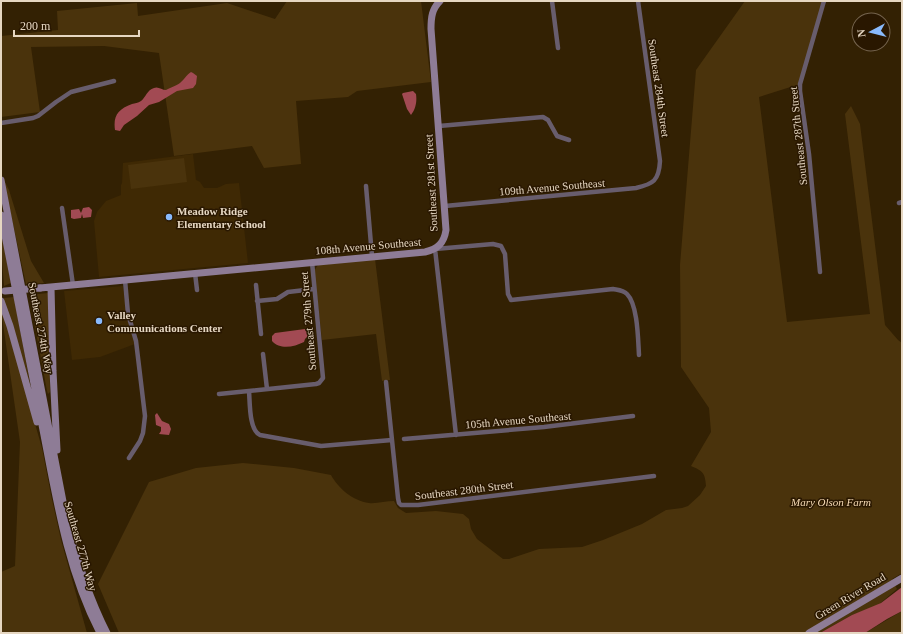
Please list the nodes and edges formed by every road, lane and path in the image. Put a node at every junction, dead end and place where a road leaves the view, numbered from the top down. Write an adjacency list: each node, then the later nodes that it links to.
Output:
1 (440, 1): 8 (main road, Southeast 281st Street)
2 (552, 1): 5 (street)
3 (638, 1): 10 (street, Southeast 284th Street)
4 (824, 1): 19 (street, Southeast 287th Street)
5 (558, 48)
6 (114, 81): 7 (street)
7 (1, 123)
8 (439, 126): 9 (street); 13 (main road, Southeast 281st Street)
9 (569, 140)
10 (658, 178): 13 (street, 109th Avenue Southeast)
11 (1, 180): 44 (main road, Southeast 274th Way)
12 (366, 186): 17 (street)
13 (444, 206): 16 (main road, Southeast 281st Street)
14 (62, 208): 22 (street)
15 (1, 215): 42 (main road, Southeast 274th Way)
16 (435, 249): 17 (main road, 108th Avenue Southeast); 32 (street, 108th Avenue Southeast); 38 (street)
17 (372, 256): 18 (main road, 108th Avenue Southeast)
18 (312, 262): 20 (main road, 108th Avenue Southeast); 25 (street, Southeast 279th Street)
19 (820, 272)
20 (195, 273): 21 (main road, 108th Avenue Southeast); 26 (street)
21 (125, 280): 22 (main road, 108th Avenue Southeast); 41 (street)
22 (73, 285): 24 (main road, 108th Avenue Southeast)
23 (256, 285): 28 (street)
24 (51, 287): 27 (main road, 108th Avenue Southeast, bridge); 44 (main road)
25 (314, 289): 28 (street); 34 (street, Southeast 279th Street)
26 (197, 290)
27 (3, 291)
28 (257, 301): 30 (street)
29 (1, 302): 42 (main road)
30 (261, 334)
31 (263, 354): 34 (street)
32 (639, 355)
33 (386, 382): 40 (street, Southeast 280th Street)
34 (267, 389): 35 (street)
35 (249, 391): 36 (street); 40 (street)
36 (219, 394)
37 (633, 416): 38 (street, 105th Avenue Southeast)
38 (456, 435): 39 (street, 105th Avenue Southeast)
39 (404, 439)
40 (392, 440): 43 (street, Southeast 280th Street)
41 (129, 458)
42 (49, 462): 46 (main road, Southeast 277th Way)
43 (654, 476)
44 (59, 480): 47 (main road, Southeast 277th Way)
45 (902, 578): 48 (main road, Green River Road)
46 (100, 633)
47 (107, 633)
48 (809, 633)

